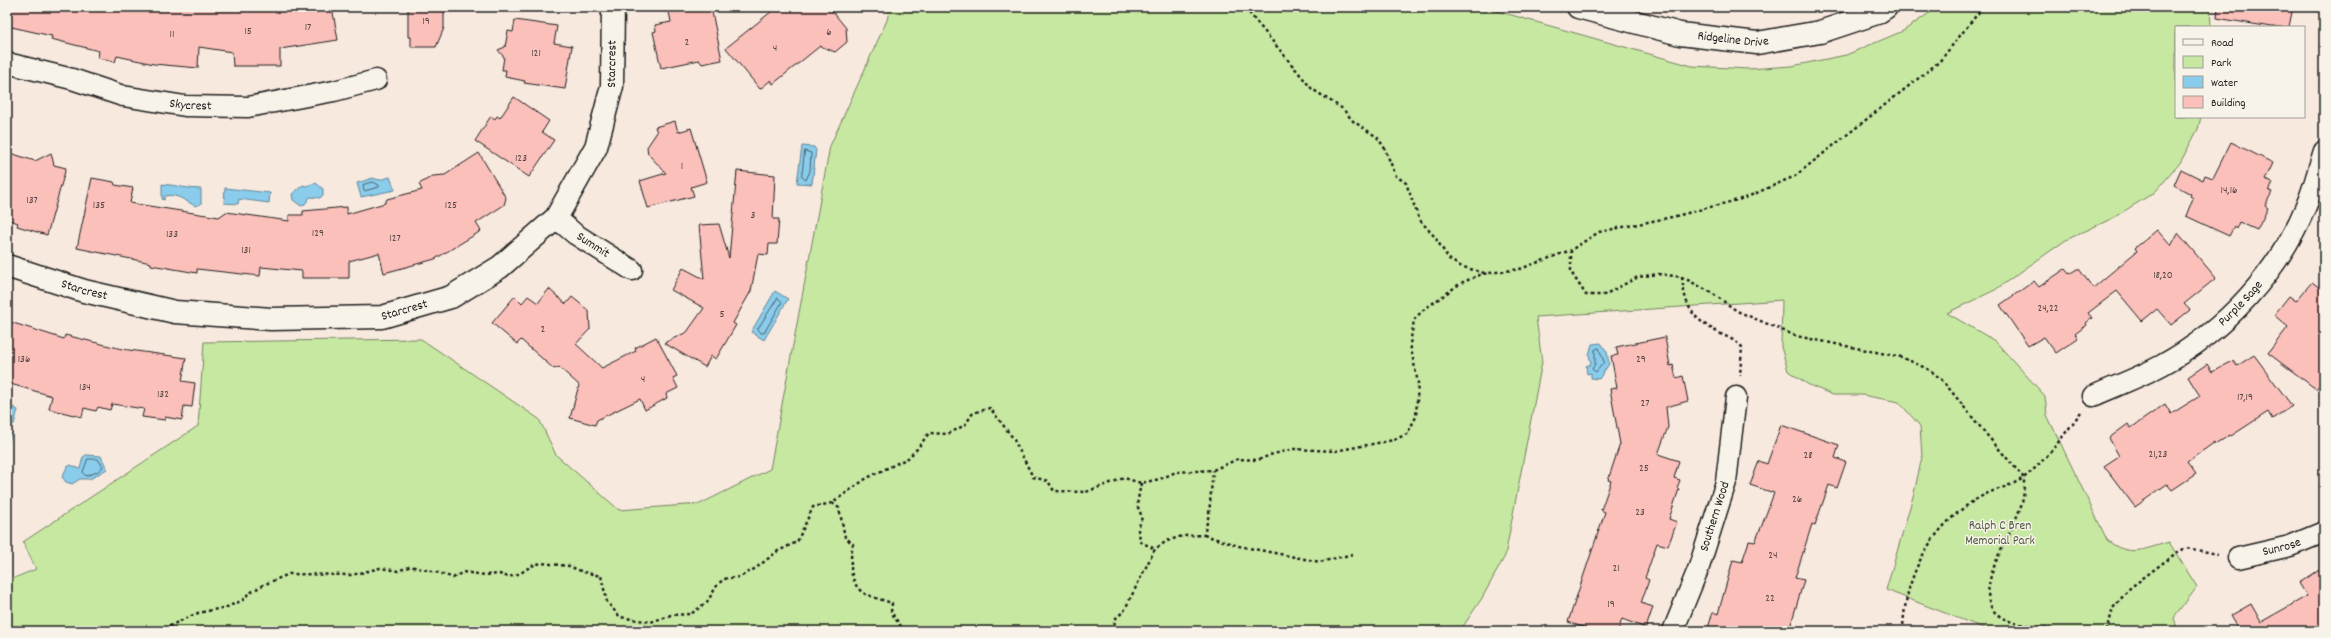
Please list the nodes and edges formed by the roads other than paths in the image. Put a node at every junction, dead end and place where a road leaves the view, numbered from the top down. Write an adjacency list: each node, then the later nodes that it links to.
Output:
1 (613, 7): 7 (street, Starcrest)
2 (1578, 7): 3 (street, Ridgeline Drive)
3 (1886, 7)
4 (7, 63): 5 (street, Skycrest)
5 (376, 80)
6 (2324, 151): 10 (street, Purple Sage)
7 (556, 218): 8 (street, Starcrest); 9 (street, Summit)
8 (7, 266)
9 (632, 270)
10 (2093, 396)
11 (1736, 397): 14 (street, Southern Wood)
12 (2324, 532): 13 (street, Sunrose)
13 (2238, 558)
14 (1674, 631)

